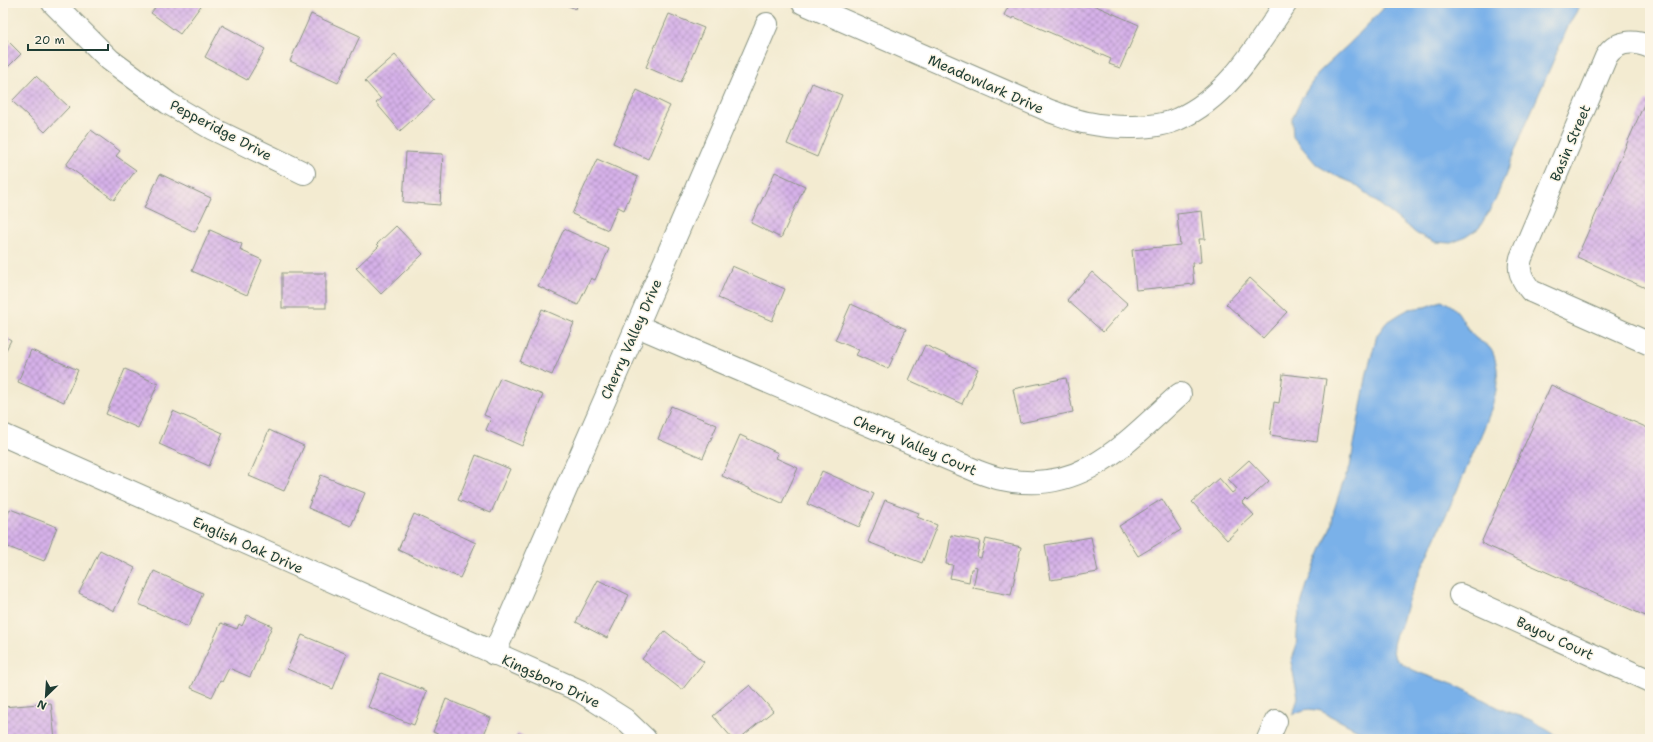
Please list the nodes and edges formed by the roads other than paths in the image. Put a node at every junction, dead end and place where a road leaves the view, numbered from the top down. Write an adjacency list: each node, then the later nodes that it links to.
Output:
1 (53, 3): 6 (street, Pepperidge Drive)
2 (803, 3): 3 (street, Meadowlark Drive)
3 (1286, 3)
4 (767, 24): 7 (street, Cherry Valley Drive)
5 (1650, 47): 8 (street, Basin Street)
6 (304, 173)
7 (637, 326): 9 (street, Cherry Valley Court); 12 (street, Cherry Valley Drive)
8 (1650, 344)
9 (1180, 394)
10 (3, 435): 12 (street, English Oak Drive)
11 (1460, 595): 13 (street, Bayou Court)
12 (494, 654): 14 (street, Kingsboro Drive)
13 (1650, 681)
14 (645, 739)

